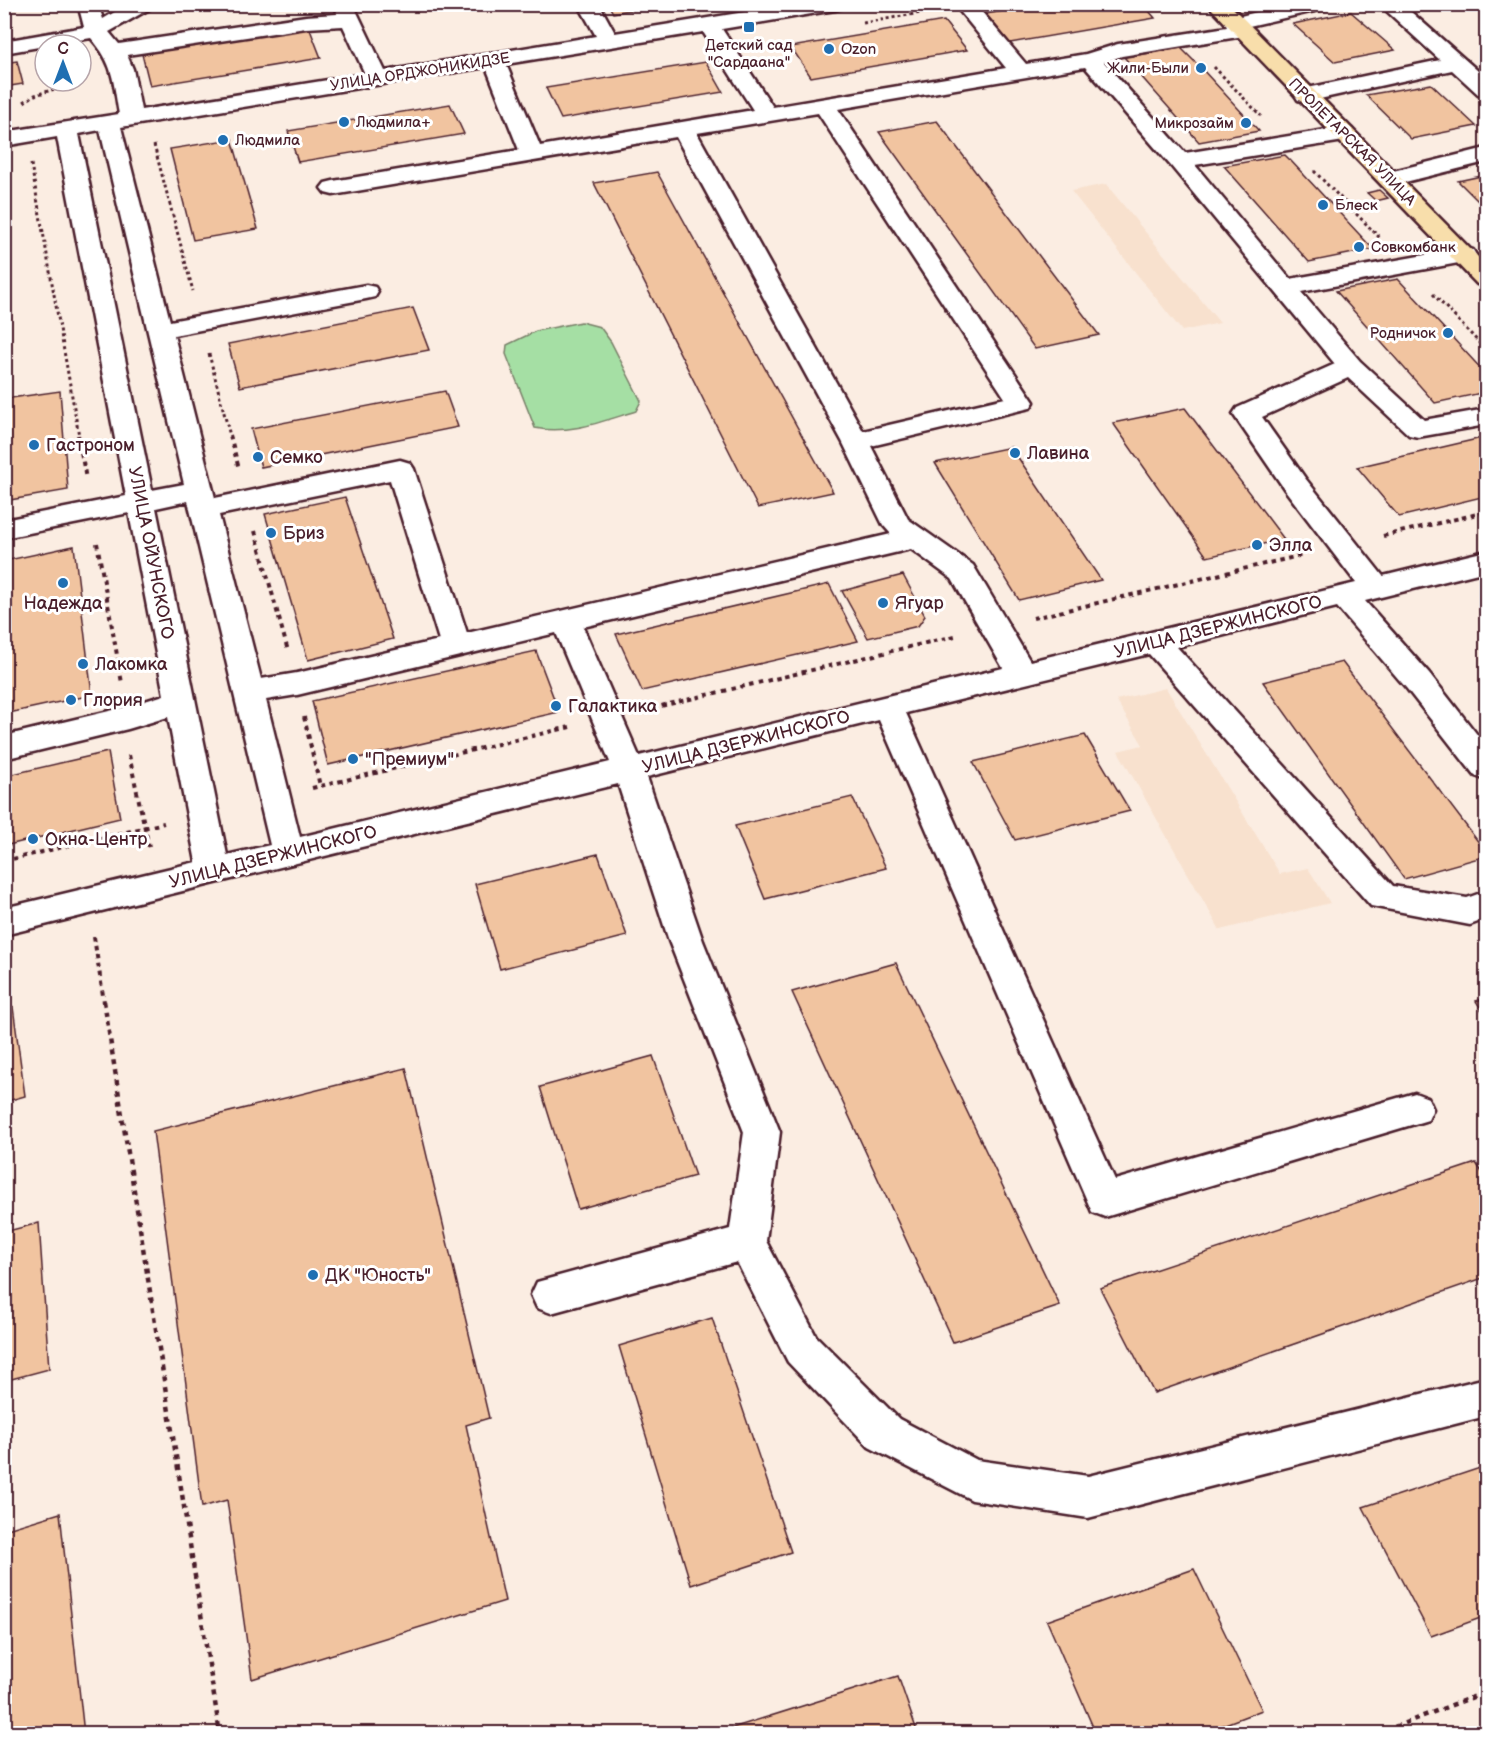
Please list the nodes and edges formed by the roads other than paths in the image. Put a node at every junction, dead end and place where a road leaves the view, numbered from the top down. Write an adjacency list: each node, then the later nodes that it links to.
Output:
1 (88, 4): 12 (street)
2 (144, 4): 12 (street)
3 (588, 4): 13 (street)
4 (835, 4): 10 (street, УЛИЦА ОРДЖОНИКИДЗЕ)
5 (1217, 4): 11 (main road, ПРОЛЕТАРСКАЯ УЛИЦА)
6 (1321, 4): 11 (street)
7 (1389, 4): 18 (street)
8 (964, 5): 19 (street)
9 (348, 12): 15 (street); 20 (street)
10 (710, 25): 13 (street, УЛИЦА ОРДЖОНИКИДЗЕ); 24 (street)
11 (1239, 27): 17 (street); 22 (main road, ПРОЛЕТАРСКАЯ УЛИЦА)
12 (96, 31): 14 (street); 15 (street)
13 (609, 41): 16 (street, УЛИЦА ОРДЖОНИКИДЗЕ)
14 (4, 47)
15 (114, 51): 25 (street)
16 (494, 60): 20 (street, УЛИЦА ОРДЖОНИКИДЗЕ); 30 (street)
17 (1090, 60): 19 (street); 32 (street)
18 (1456, 63): 21 (street); 22 (street)
19 (1021, 72): 23 (street)
20 (378, 79): 25 (street, УЛИЦА ОРДЖОНИКИДЗЕ)
21 (1486, 89)
22 (1306, 95): 28 (main road, ПРОЛЕТАРСКАЯ УЛИЦА)
23 (824, 105): 24 (street); 41 (street)
24 (767, 115): 27 (street)
25 (120, 120): 26 (street, УЛИЦА ОРДЖОНИКИДЗЕ); 38 (street)
26 (67, 129): 29 (street, УЛИЦА ОРДЖОНИКИДЗЕ); 43 (street, УЛИЦА ОЙУНСКОГО)
27 (683, 129): 30 (street); 41 (street)
28 (1344, 134): 32 (street); 33 (main road, ПРОЛЕТАРСКАЯ УЛИЦА)
29 (4, 139)
30 (532, 154): 34 (street)
31 (1486, 155): 33 (street)
32 (1179, 161): 36 (street)
33 (1389, 179): 35 (main road, ПРОЛЕТАРСКАЯ УЛИЦА)
34 (333, 188)
35 (1479, 269): 36 (street)
36 (1285, 287): 39 (street)
37 (366, 292): 38 (street)
38 (160, 330): 42 (street)
39 (1352, 367): 40 (street); 47 (street)
40 (1486, 417)
41 (855, 441): 45 (street)
42 (202, 500): 43 (street); 51 (street); 53 (street)
43 (141, 503): 44 (street); 54 (street, УЛИЦА ОЙУНСКОГО)
44 (4, 529)
45 (915, 538): 49 (street); 52 (street)
46 (1486, 561): 47 (street, УЛИЦА ДЗЕРЖИНСКОГО)
47 (1376, 588): 48 (street, УЛИЦА ДЗЕРЖИНСКОГО)
48 (1344, 596): 50 (street, УЛИЦА ДЗЕРЖИНСКОГО); 57 (street)
49 (565, 620): 51 (street); 58 (street)
50 (1156, 642): 52 (street, УЛИЦА ДЗЕРЖИНСКОГО); 61 (street)
51 (456, 645): 53 (street)
52 (1022, 674): 55 (street, УЛИЦА ДЗЕРЖИНСКОГО)
53 (249, 692): 59 (street)
54 (181, 701): 56 (street); 60 (street, УЛИЦА ОЙУНСКОГО)
55 (888, 707): 58 (street, УЛИЦА ДЗЕРЖИНСКОГО); 63 (street)
56 (4, 748)
57 (1486, 768)
58 (629, 770): 59 (street, УЛИЦА ДЗЕРЖИНСКОГО); 64 (street)
59 (288, 853): 60 (street, УЛИЦА ДЗЕРЖИНСКОГО)
60 (214, 871): 62 (street, УЛИЦА ДЗЕРЖИНСКОГО)
61 (1486, 904)
62 (4, 922)
63 (1415, 1110)
64 (747, 1242): 65 (street); 66 (street)
65 (550, 1295)
66 (1486, 1397)

